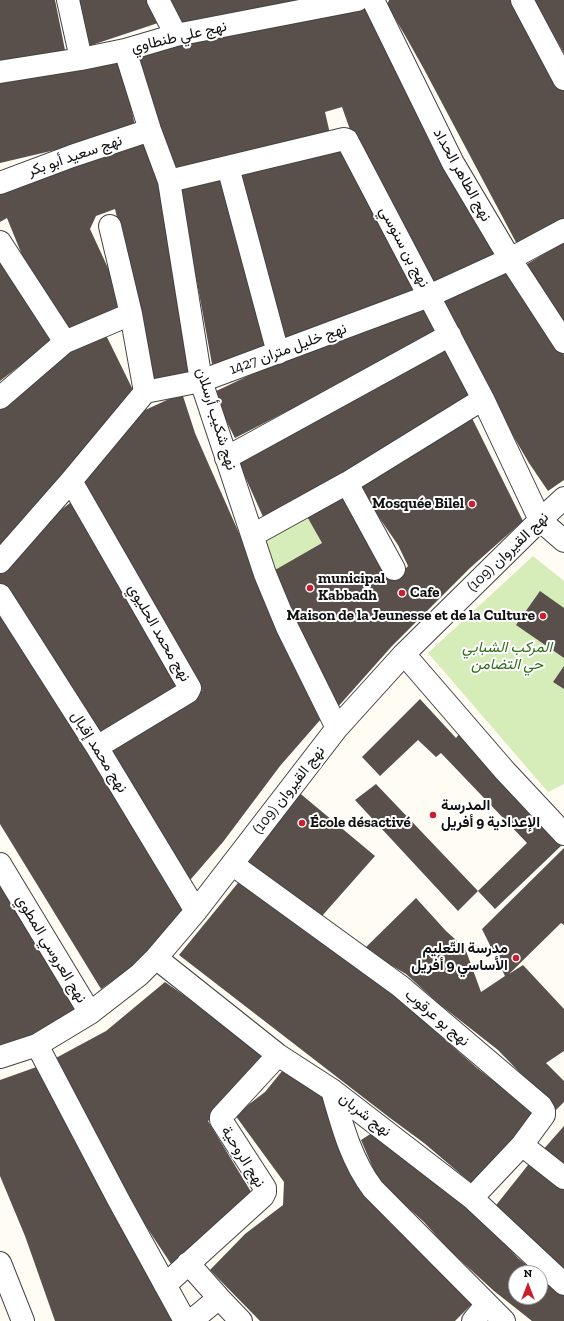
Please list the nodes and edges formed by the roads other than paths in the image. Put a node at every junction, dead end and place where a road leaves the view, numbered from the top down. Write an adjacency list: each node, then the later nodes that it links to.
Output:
1 (68, 0): 8 (street)
2 (158, 0): 6 (street)
3 (357, 0): 6 (street, نهج علي طنطاوي)
4 (373, 0): 18 (street, نهج الطاهر الحداد)
5 (522, 0): 10 (street)
6 (176, 35): 7 (street, نهج علي طنطاوي)
7 (124, 50): 8 (street, نهج علي طنطاوي); 11 (street, نهج شكيب أرسلان)
8 (81, 60): 9 (street, نهج علي طنطاوي)
9 (0, 72)
10 (564, 79)
11 (150, 130): 13 (street, نهج شكيب أرسلان); 14 (street, نهج سعيد أبو بكر)
12 (228, 168): 13 (street, نهج بن سنوسي); 19 (street, نهج بن سنوسي); 24 (street)
13 (169, 182): 25 (street, نهج شكيب أرسلان)
14 (0, 183)
15 (110, 226): 20 (street)
16 (564, 230): 18 (street, نهج خليل متران 1427)
17 (0, 242): 22 (street)
18 (510, 259): 19 (street, نهج خليل متران 1427); 23 (street, نهج الطاهر الحداد)
19 (430, 296): 21 (street, نهج بن سنوسي); 24 (street, نهج خليل متران 1427)
20 (131, 314): 22 (street); 26 (street)
21 (450, 335): 28 (street, نهج بن سنوسي); 29 (street)
22 (65, 342): 27 (street)
23 (564, 342)
24 (278, 353): 25 (street, نهج خليل متران 1427)
25 (201, 381): 26 (street, نهج خليل متران 1427); 29 (street, نهج شكيب أرسلان)
26 (145, 392): 30 (street)
27 (0, 398)
28 (483, 399): 31 (street); 33 (street, نهج بن سنوسي)
29 (226, 458): 34 (street, نهج شكيب أرسلان)
30 (72, 481): 36 (street); 41 (street, نهج محمد الحليوي)
31 (347, 483): 34 (street); 37 (street)
32 (564, 498): 33 (street, نهج القيروان (109))
33 (540, 520): 35 (street); 39 (street, نهج القيروان (109))
34 (253, 535): 40 (street, نهج شكيب أرسلان)
35 (564, 541)
36 (0, 562)
37 (394, 569)
38 (0, 595): 41 (street, نهج محمد إقبال)
39 (404, 654): 40 (street, نهج القيروان (109)); 42 (street)
40 (337, 728): 44 (street, نهج القيروان (109))
41 (97, 747): 45 (street, نهج محمد إقبال)
42 (564, 834)
43 (0, 864): 47 (street, نهج العروسي المطوي)
44 (232, 864): 45 (street, نهج القيروان (109)); 52 (street, نهج بو عرقوب)
45 (196, 911): 46 (street, نهج القيروان (109))
46 (156, 958): 47 (street, نهج القيروان (109)); 49 (street, نهج شربان)
47 (90, 1013): 48 (street, نهج القيروان (109))
48 (37, 1045): 50 (street, نهج القيروان (109)); 58 (street)
49 (278, 1055): 51 (street, نهج شربان); 56 (street, نهج الروحية)
50 (0, 1057)
51 (332, 1090): 54 (street, نهج شربان); 60 (street)
52 (522, 1145): 53 (street); 54 (street, نهج بو عرقوب)
53 (564, 1178)
54 (472, 1198): 57 (street, نهج شربان)
55 (0, 1263): 61 (street)
56 (188, 1263): 58 (street, نهج الروحية); 59 (street)
57 (564, 1284)
58 (165, 1285): 62 (street)
59 (219, 1298): 63 (street); 64 (street)
60 (487, 1304): 65 (street); 66 (street)
61 (23, 1321)
62 (185, 1321)
63 (191, 1321)
64 (241, 1321)
65 (473, 1321)
66 (504, 1321)

